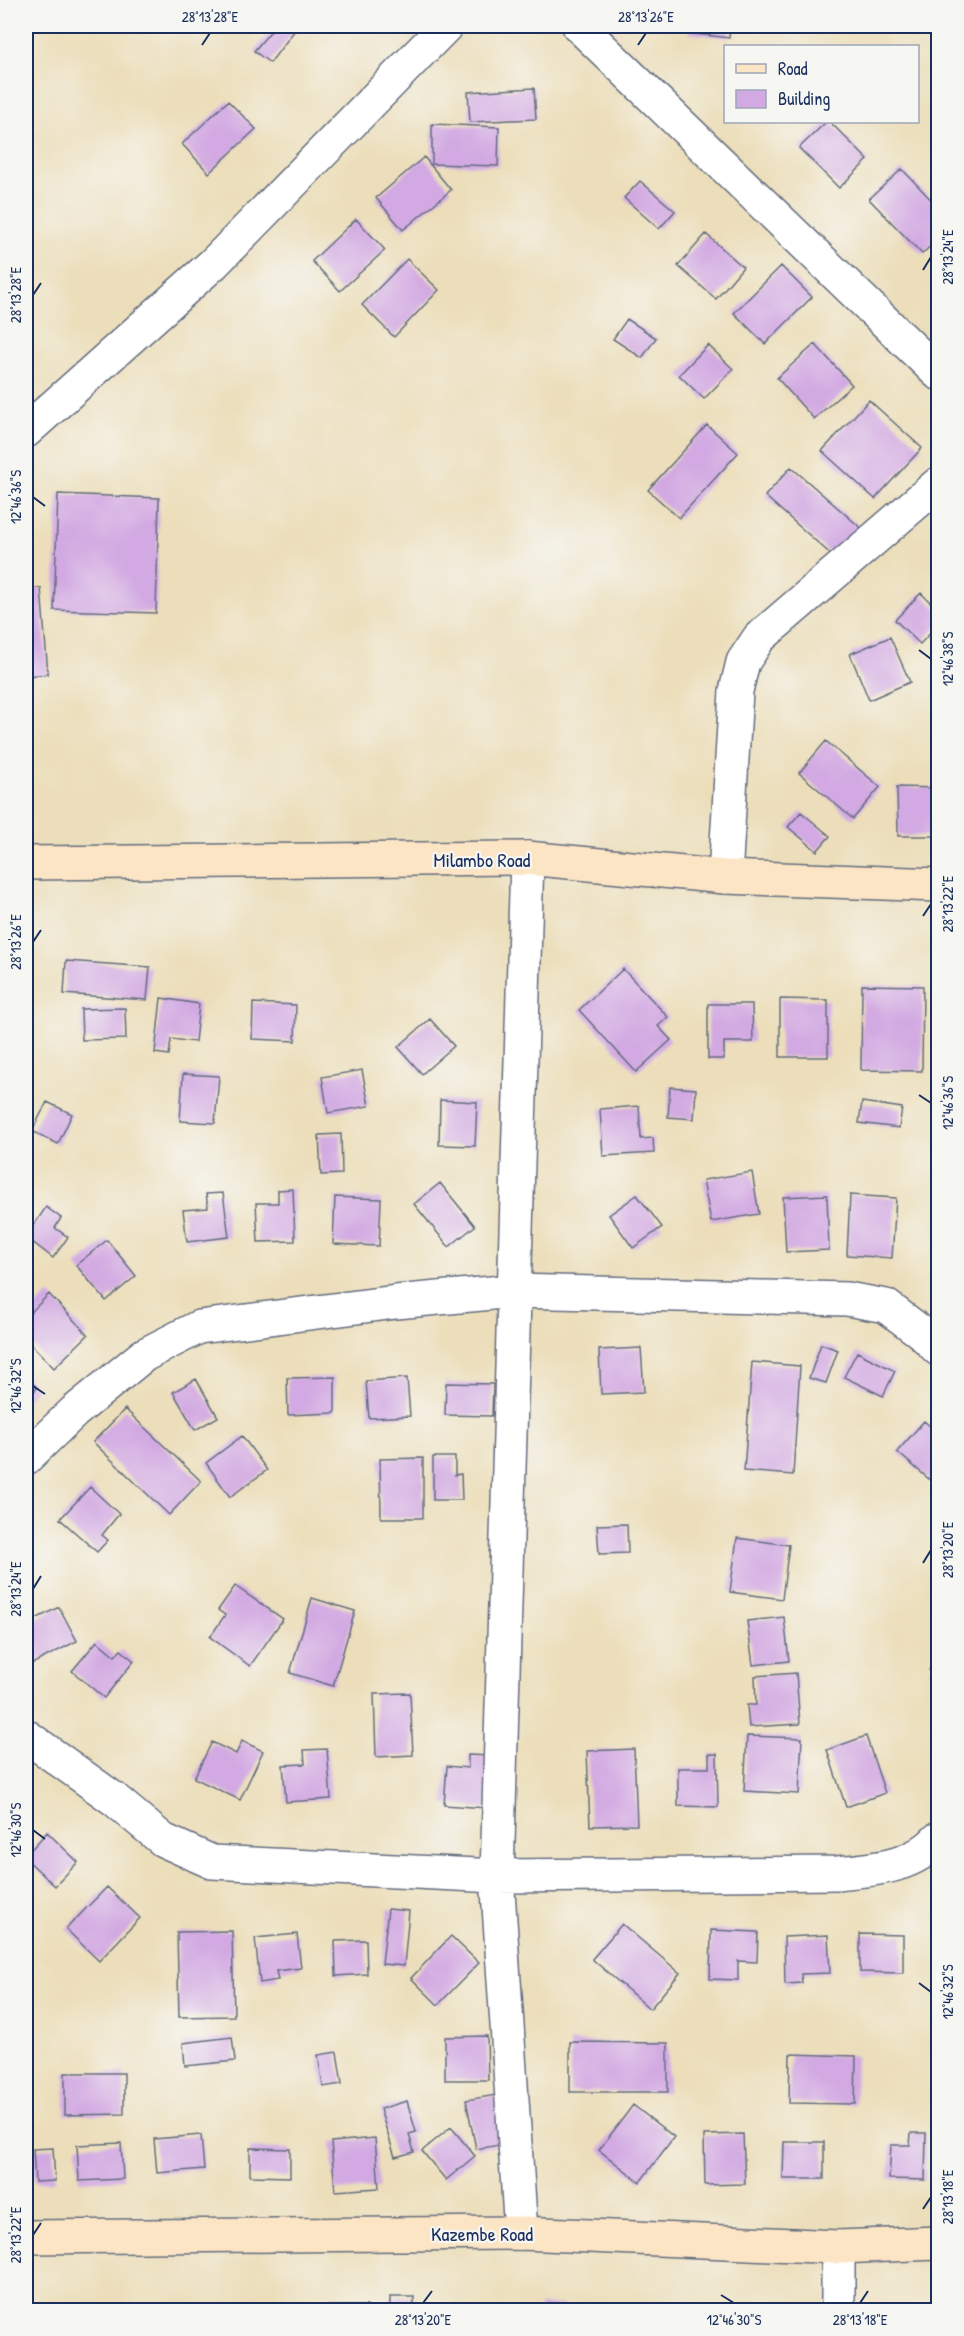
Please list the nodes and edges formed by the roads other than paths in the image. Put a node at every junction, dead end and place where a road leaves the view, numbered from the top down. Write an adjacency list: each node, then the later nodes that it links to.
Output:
1 (446, 26): 4 (street)
2 (579, 26): 3 (street)
3 (939, 373)
4 (26, 431)
5 (939, 484): 8 (street)
6 (527, 858): 7 (street, Milambo Road); 8 (street, Milambo Road); 10 (street)
7 (26, 863)
8 (725, 877): 9 (street, Milambo Road)
9 (939, 885)
10 (513, 1291): 11 (street); 12 (street); 15 (street)
11 (939, 1349)
12 (26, 1458)
13 (26, 1736): 15 (street)
14 (939, 1839): 15 (street)
15 (496, 1876): 16 (street)
16 (521, 2233): 17 (street, Kazembe Road); 19 (street, Kazembe Road)
17 (26, 2237)
18 (939, 2243): 19 (street, Kazembe Road)
19 (838, 2247): 20 (street)
20 (838, 2310)

